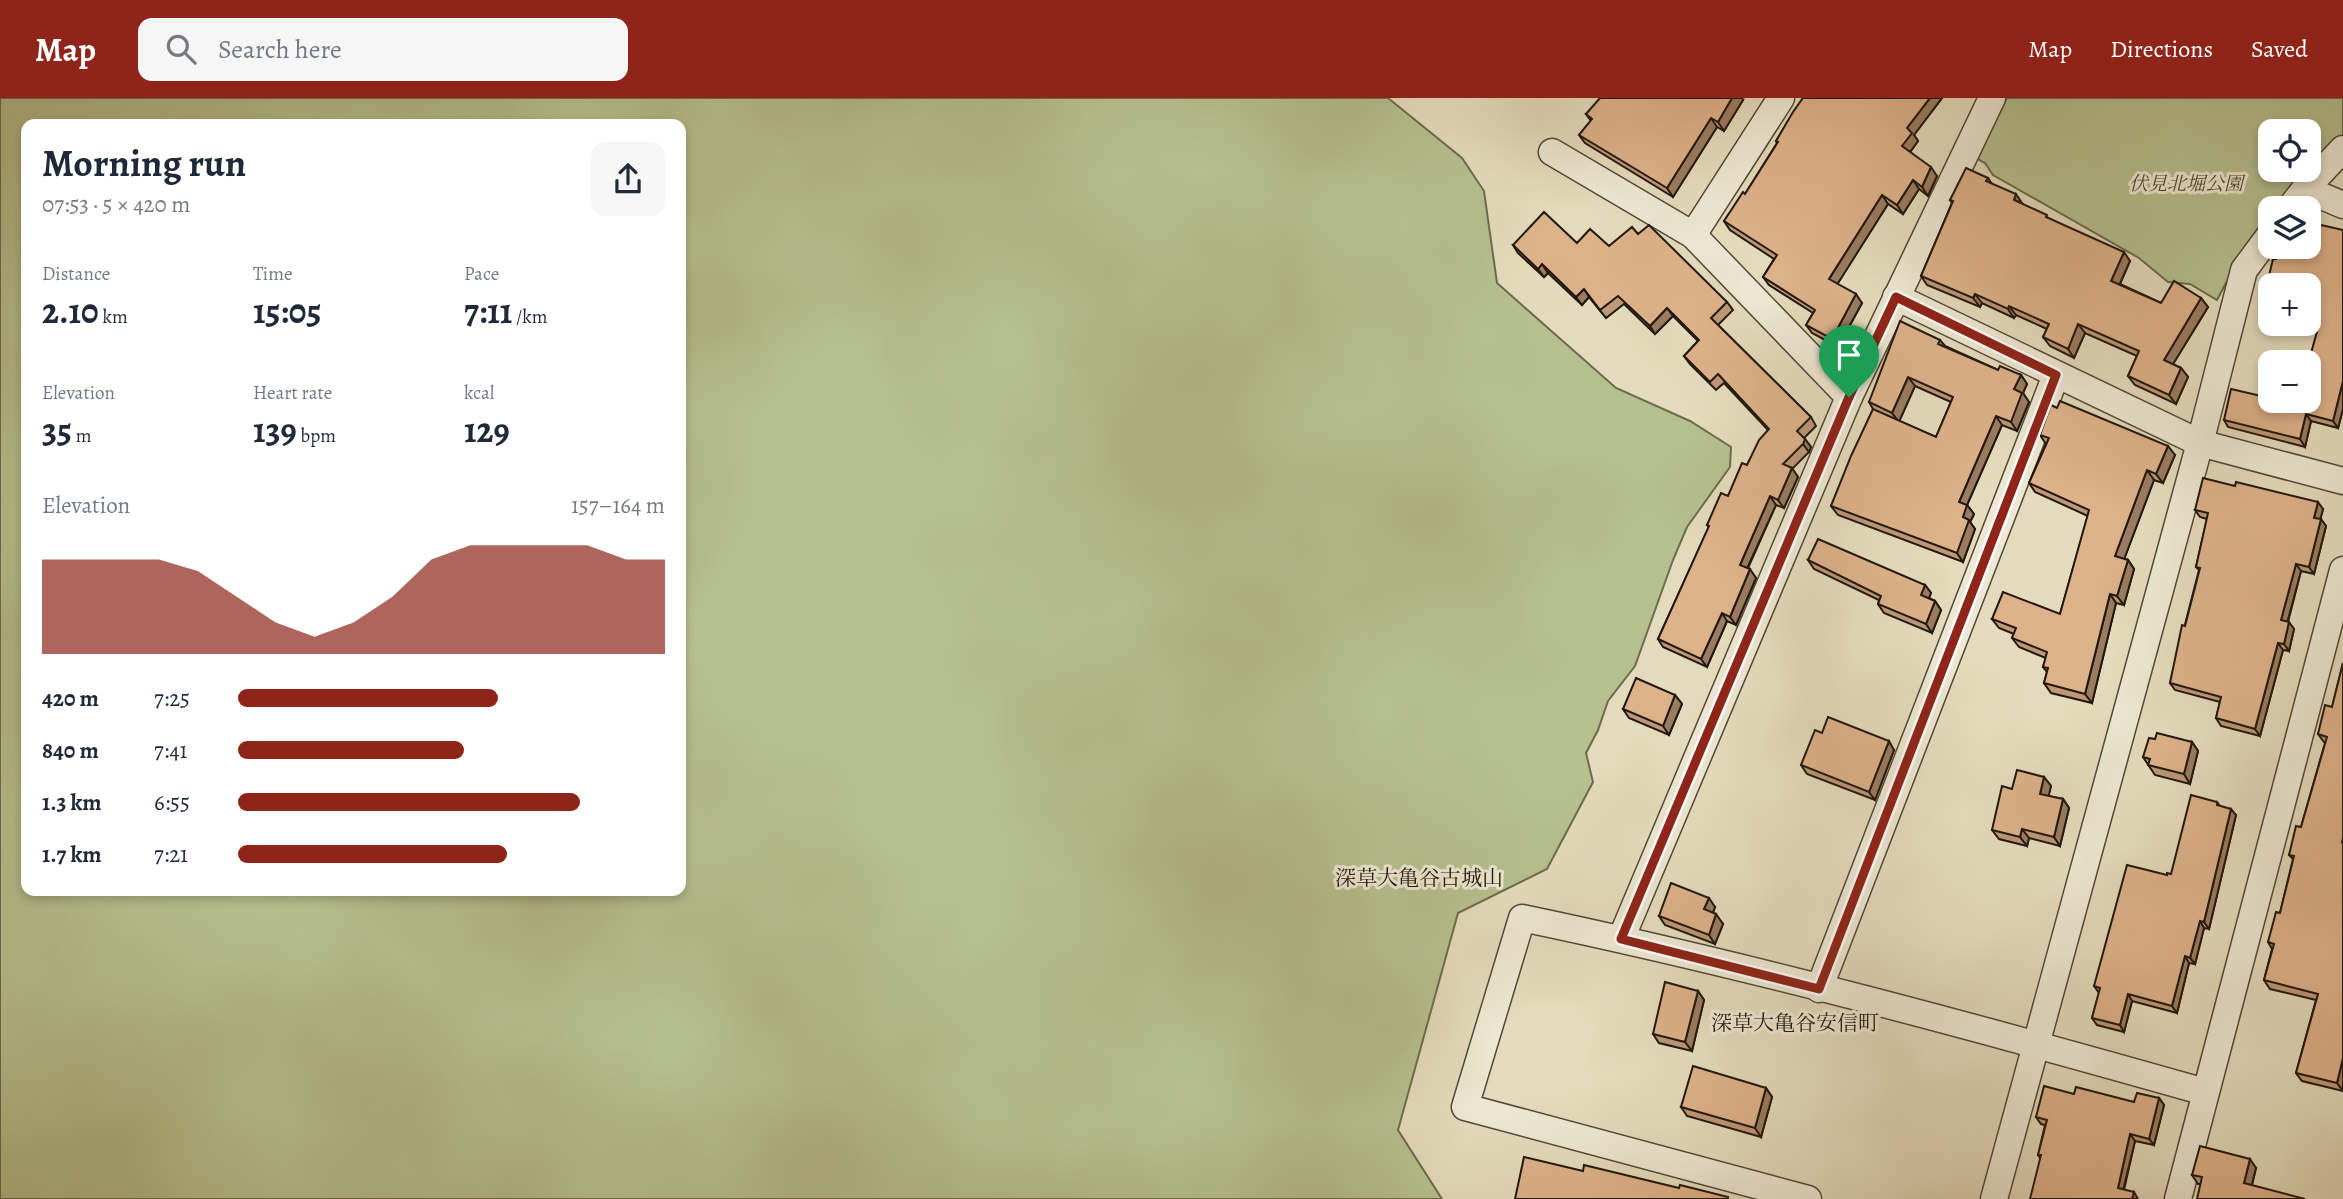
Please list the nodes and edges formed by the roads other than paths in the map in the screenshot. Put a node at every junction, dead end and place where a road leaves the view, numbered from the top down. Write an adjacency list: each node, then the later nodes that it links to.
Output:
1 (1781, 98): 8 (street)
2 (1992, 98): 10 (street)
3 (2343, 149): 5 (street)
4 (1552, 152): 8 (street)
5 (2300, 196)
6 (2321, 202): 7 (street)
7 (2343, 205)
8 (1693, 235): 12 (street)
9 (2258, 251): 13 (street)
10 (1896, 297): 11 (street); 12 (street)
11 (2056, 375): 13 (street); 17 (street)
12 (1849, 397): 16 (street)
13 (2200, 443): 14 (street); 18 (street)
14 (2343, 481)
15 (2343, 570): 19 (street)
16 (1621, 939): 17 (street); 20 (street)
17 (1819, 989): 18 (street)
18 (2036, 1044): 19 (street); 21 (street)
19 (2205, 1092): 22 (street)
20 (1795, 1197)
21 (1994, 1199)
22 (2178, 1199)

